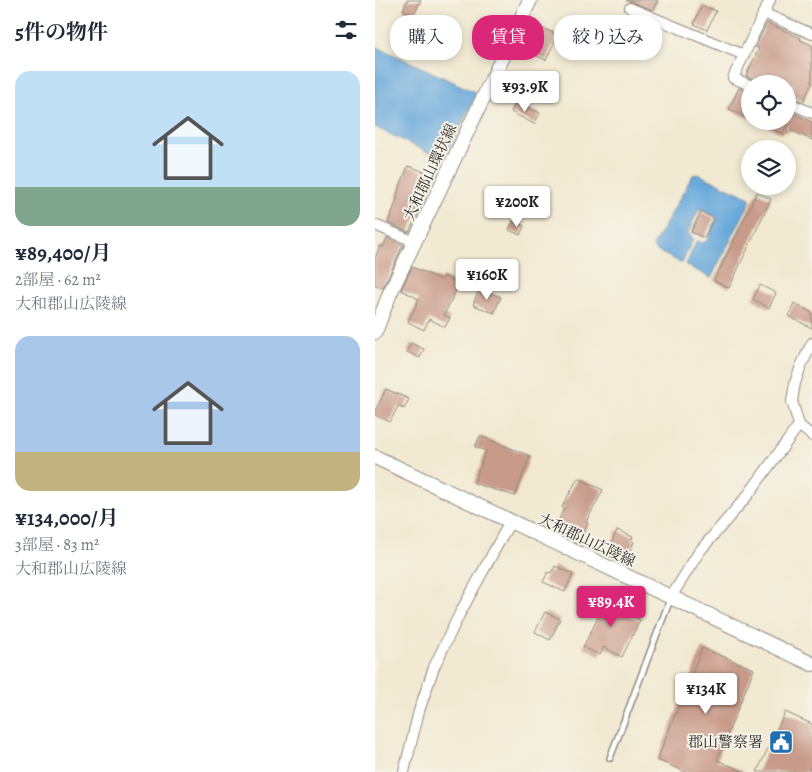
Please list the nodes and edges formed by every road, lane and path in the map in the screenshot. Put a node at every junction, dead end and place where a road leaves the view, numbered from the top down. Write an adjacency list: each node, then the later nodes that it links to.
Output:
1 (530, 0): 11 (main road, 大和郡山環状線)
2 (770, 0): 4 (street)
3 (630, 8): 6 (street)
4 (763, 13): 5 (street); 6 (street)
5 (812, 34)
6 (744, 55): 7 (street)
7 (741, 81)
8 (796, 106): 9 (street)
9 (812, 113)
10 (375, 225): 11 (street)
11 (415, 242): 12 (main road, 大和郡山環状線)
12 (375, 332)
13 (812, 344): 14 (street)
14 (799, 425): 15 (street); 18 (street)
15 (812, 436)
16 (375, 457): 17 (main road, 大和郡山広陵線)
17 (511, 522): 18 (main road, 大和郡山広陵線); 21 (street)
18 (671, 597): 19 (main road, 大和郡山広陵線); 20 (lane)
19 (812, 664)
20 (609, 758)
21 (404, 772)

